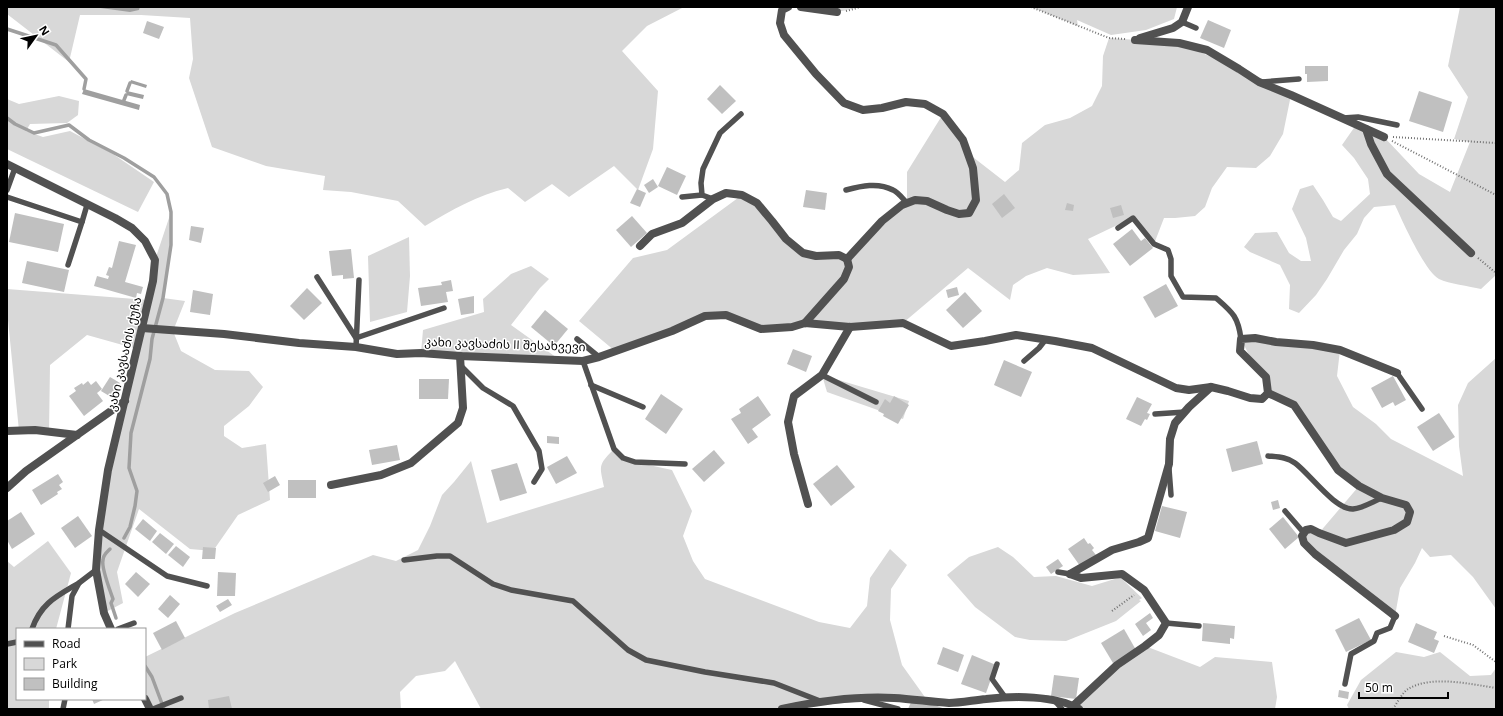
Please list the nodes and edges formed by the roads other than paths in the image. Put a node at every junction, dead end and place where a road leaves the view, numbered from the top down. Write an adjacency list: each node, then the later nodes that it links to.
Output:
1 (788, 7): 21 (street)
2 (801, 7): 4 (street)
3 (1188, 7): 5 (street)
4 (837, 12)
5 (1182, 22): 6 (lane); 8 (street)
6 (1196, 28)
7 (1299, 79): 8 (lane)
8 (1259, 82): 10 (street)
9 (741, 114): 17 (lane)
10 (1343, 118): 11 (lane); 12 (street)
11 (1397, 125)
12 (1366, 129): 13 (street); 26 (street)
13 (1384, 137)
14 (11, 166): 15 (lane); 22 (street, კახი კავსაძის ქუჩა)
15 (7, 190)
16 (846, 190): 21 (lane)
17 (702, 195): 19 (lane); 20 (lane)
18 (7, 197): 23 (lane)
19 (682, 197)
20 (713, 199): 25 (street); 27 (street)
21 (907, 203): 27 (street)
22 (87, 204): 23 (lane); 33 (street, კახი კავსაძის ქუჩა)
23 (82, 222): 28 (lane)
24 (1118, 228): 37 (lane)
25 (640, 246)
26 (1471, 253)
27 (847, 259): 32 (street)
28 (68, 265)
29 (317, 276): 35 (lane)
30 (359, 280): 35 (lane)
31 (444, 308): 35 (lane)
32 (805, 323): 34 (street, კახი კავსაძის II შესახვევი); 41 (street, კახი კავსაძის II შესახვევი)
33 (145, 328): 39 (street, კახი კავსაძის II შესახვევი); 50 (street, კახი კავსაძის ქუჩა)
34 (850, 328): 38 (street, კახი კავსაძის II შესახვევი); 46 (street)
35 (356, 338): 39 (lane)
36 (576, 339): 41 (lane)
37 (1241, 339): 45 (street); 49 (street)
38 (1046, 340): 43 (lane); 48 (street, კახი კავსაძის II შესახვევი)
39 (356, 347): 40 (street, კახი კავსაძის II შესახვევი)
40 (460, 356): 42 (street, კახი კავსაძის II შესახვევი); 44 (street)
41 (599, 357): 42 (street, კახი კავსაძის II შესახვევი)
42 (583, 361): 47 (lane)
43 (1024, 361)
44 (460, 365): 61 (lane); 62 (street)
45 (1396, 373): 53 (lane)
46 (822, 375): 51 (lane); 66 (street)
47 (591, 385): 52 (lane); 59 (lane)
48 (1211, 387): 49 (street, კახი კავსაძის II შესახვევი); 54 (street)
49 (1268, 393): 65 (street)
50 (125, 401): 57 (street); 68 (street, კახი კავსაძის ქუჩა)
51 (876, 402)
52 (643, 407)
53 (1422, 409)
54 (1184, 412): 55 (lane); 60 (street)
55 (1156, 414)
56 (7, 431): 57 (street)
57 (77, 435): 63 (street)
58 (1268, 456): 65 (lane)
59 (685, 464)
60 (1169, 464): 64 (lane); 73 (street)
61 (534, 482)
62 (331, 485)
63 (7, 488)
64 (1171, 494)
65 (1382, 498): 69 (street)
66 (808, 504)
67 (1285, 511): 69 (lane)
68 (99, 530): 71 (street, კახი კავსაძის ქუჩა); 75 (lane)
69 (1304, 533): 76 (street)
70 (404, 560): 91 (lane)
71 (96, 570): 74 (lane); 82 (street, კახი კავსაძის ქუჩა)
72 (1058, 572): 73 (lane)
73 (1070, 574): 78 (street)
74 (79, 583): 80 (lane); 81 (lane)
75 (207, 586)
76 (1395, 616): 85 (lane)
77 (134, 623): 83 (lane)
78 (1166, 623): 79 (lane); 92 (street)
79 (1199, 626)
80 (32, 628)
81 (68, 628)
82 (111, 628)
83 (121, 628)
84 (996, 664): 86 (lane)
85 (1345, 684)
86 (1005, 697): 88 (street); 90 (street)
87 (182, 698): 93 (lane)
88 (855, 698): 91 (street); 95 (lane)
89 (146, 700): 93 (street)
90 (1054, 700): 92 (street); 96 (lane)
91 (820, 701): 94 (street)
92 (1076, 707)
93 (152, 709)
94 (782, 709)
95 (898, 709)
96 (1062, 709)

